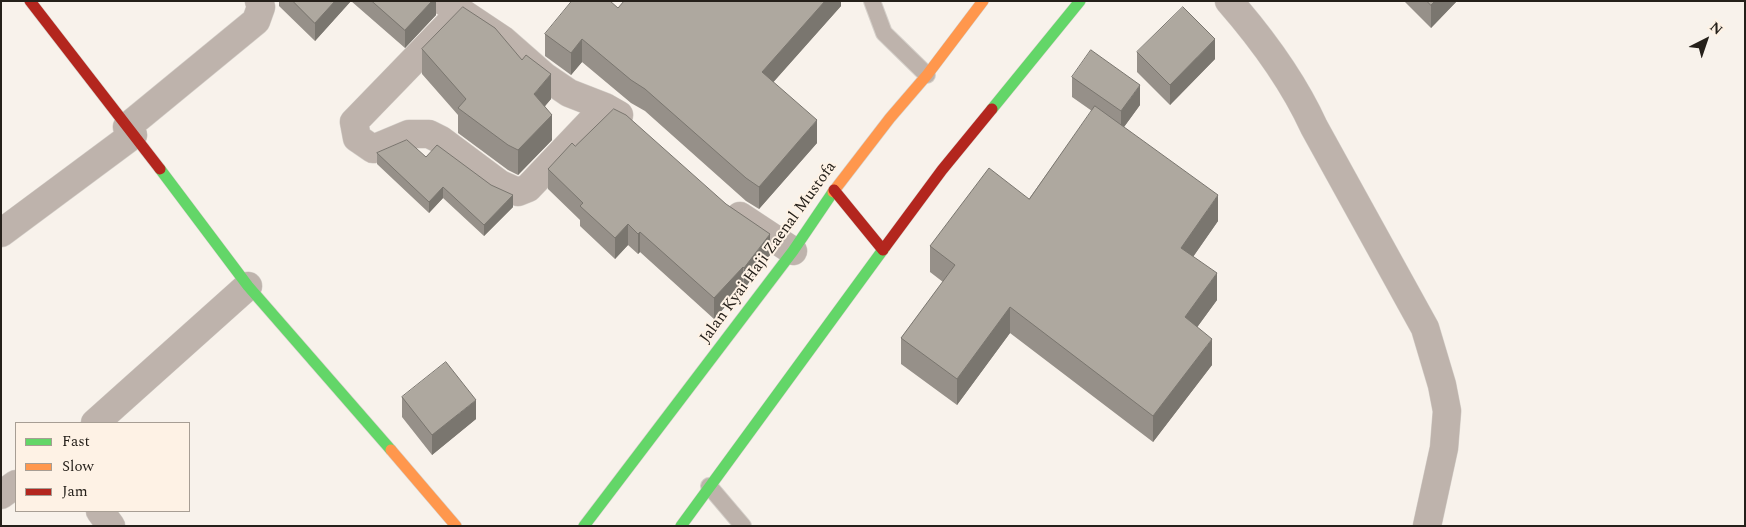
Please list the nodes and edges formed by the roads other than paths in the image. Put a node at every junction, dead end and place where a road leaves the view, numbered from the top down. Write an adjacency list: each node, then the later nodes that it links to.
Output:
1 (30, 1): 11 (main road)
2 (259, 1): 11 (street)
3 (872, 1): 8 (lane)
4 (983, 1): 8 (main road, Jalan Kyai Haji Zaenal Mustofa)
5 (1080, 1): 15 (main road)
6 (1229, 1): 26 (street)
7 (452, 6): 9 (street); 9 (street)
8 (927, 75): 12 (main road, Jalan Kyai Haji Zaenal Mustofa)
9 (605, 108): 10 (street)
10 (642, 130)
11 (130, 131): 14 (street); 17 (main road)
12 (834, 190): 15 (main road); 16 (main road, Jalan Kyai Haji Zaenal Mustofa)
13 (723, 202): 16 (street)
14 (1, 233)
15 (883, 250): 20 (main road)
16 (793, 251): 23 (main road, Jalan Kyai Haji Zaenal Mustofa)
17 (248, 286): 18 (street); 22 (main road)
18 (96, 422)
19 (15, 485): 21 (street)
20 (709, 486): 24 (main road); 25 (lane)
21 (1, 495)
22 (456, 526)
23 (584, 526)
24 (681, 526)
25 (743, 526)
26 (1427, 526)

